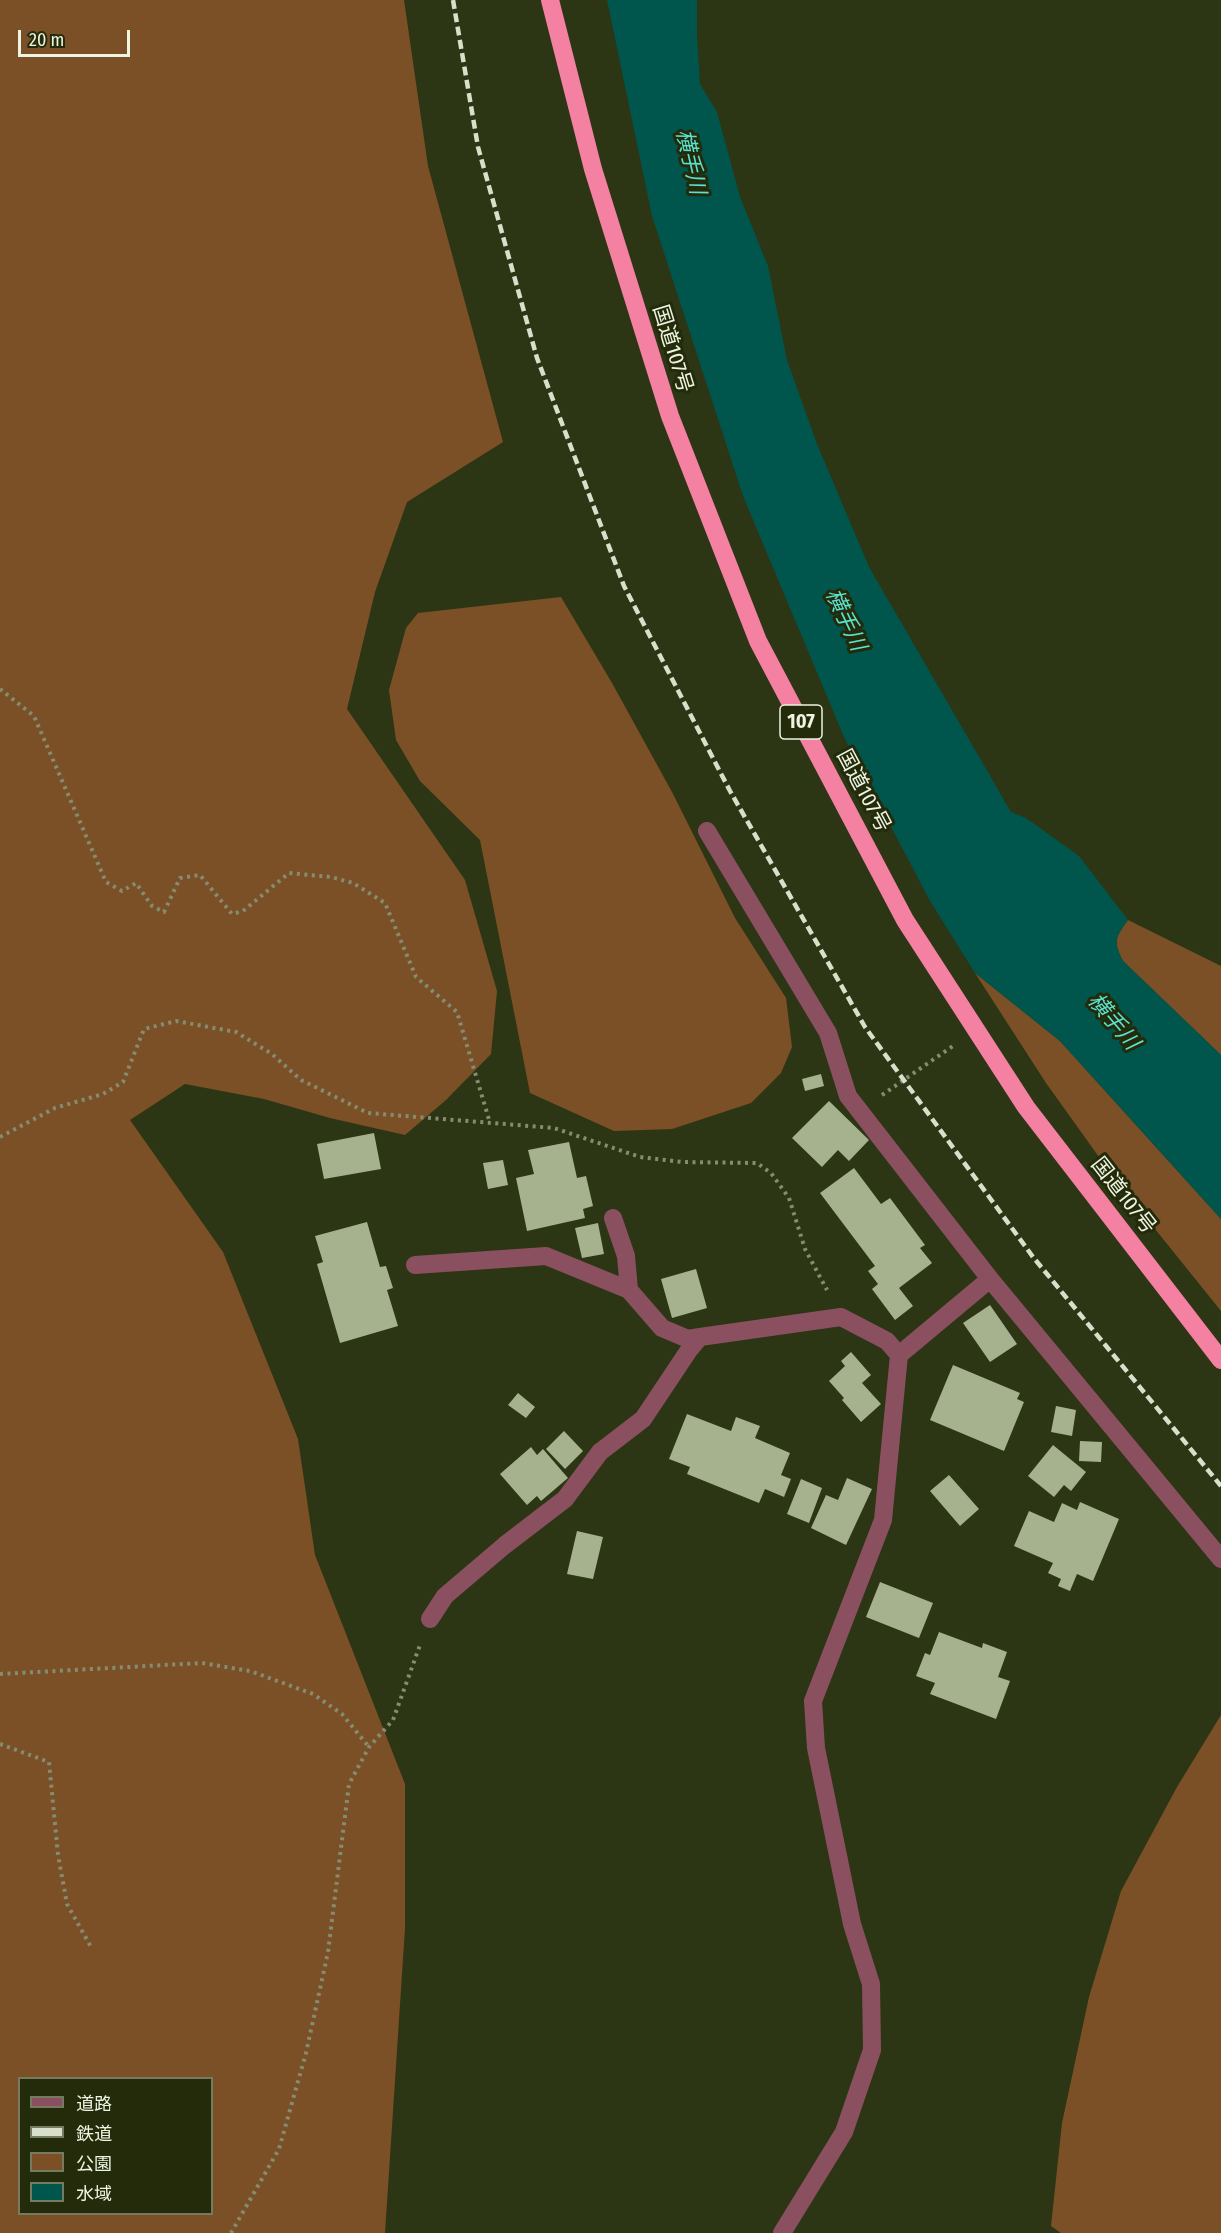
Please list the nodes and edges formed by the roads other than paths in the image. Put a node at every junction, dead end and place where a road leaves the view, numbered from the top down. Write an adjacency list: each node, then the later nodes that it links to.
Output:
1 (550, 0): 9 (highway, 国道107号 / 107)
2 (707, 831): 5 (street)
3 (614, 1218): 6 (street)
4 (415, 1265): 6 (street)
5 (990, 1279): 8 (street); 10 (street)
6 (629, 1290): 7 (street)
7 (700, 1337): 8 (street); 11 (street)
8 (899, 1355): 12 (street)
9 (1221, 1360)
10 (1221, 1559)
11 (430, 1619)
12 (782, 2233)

